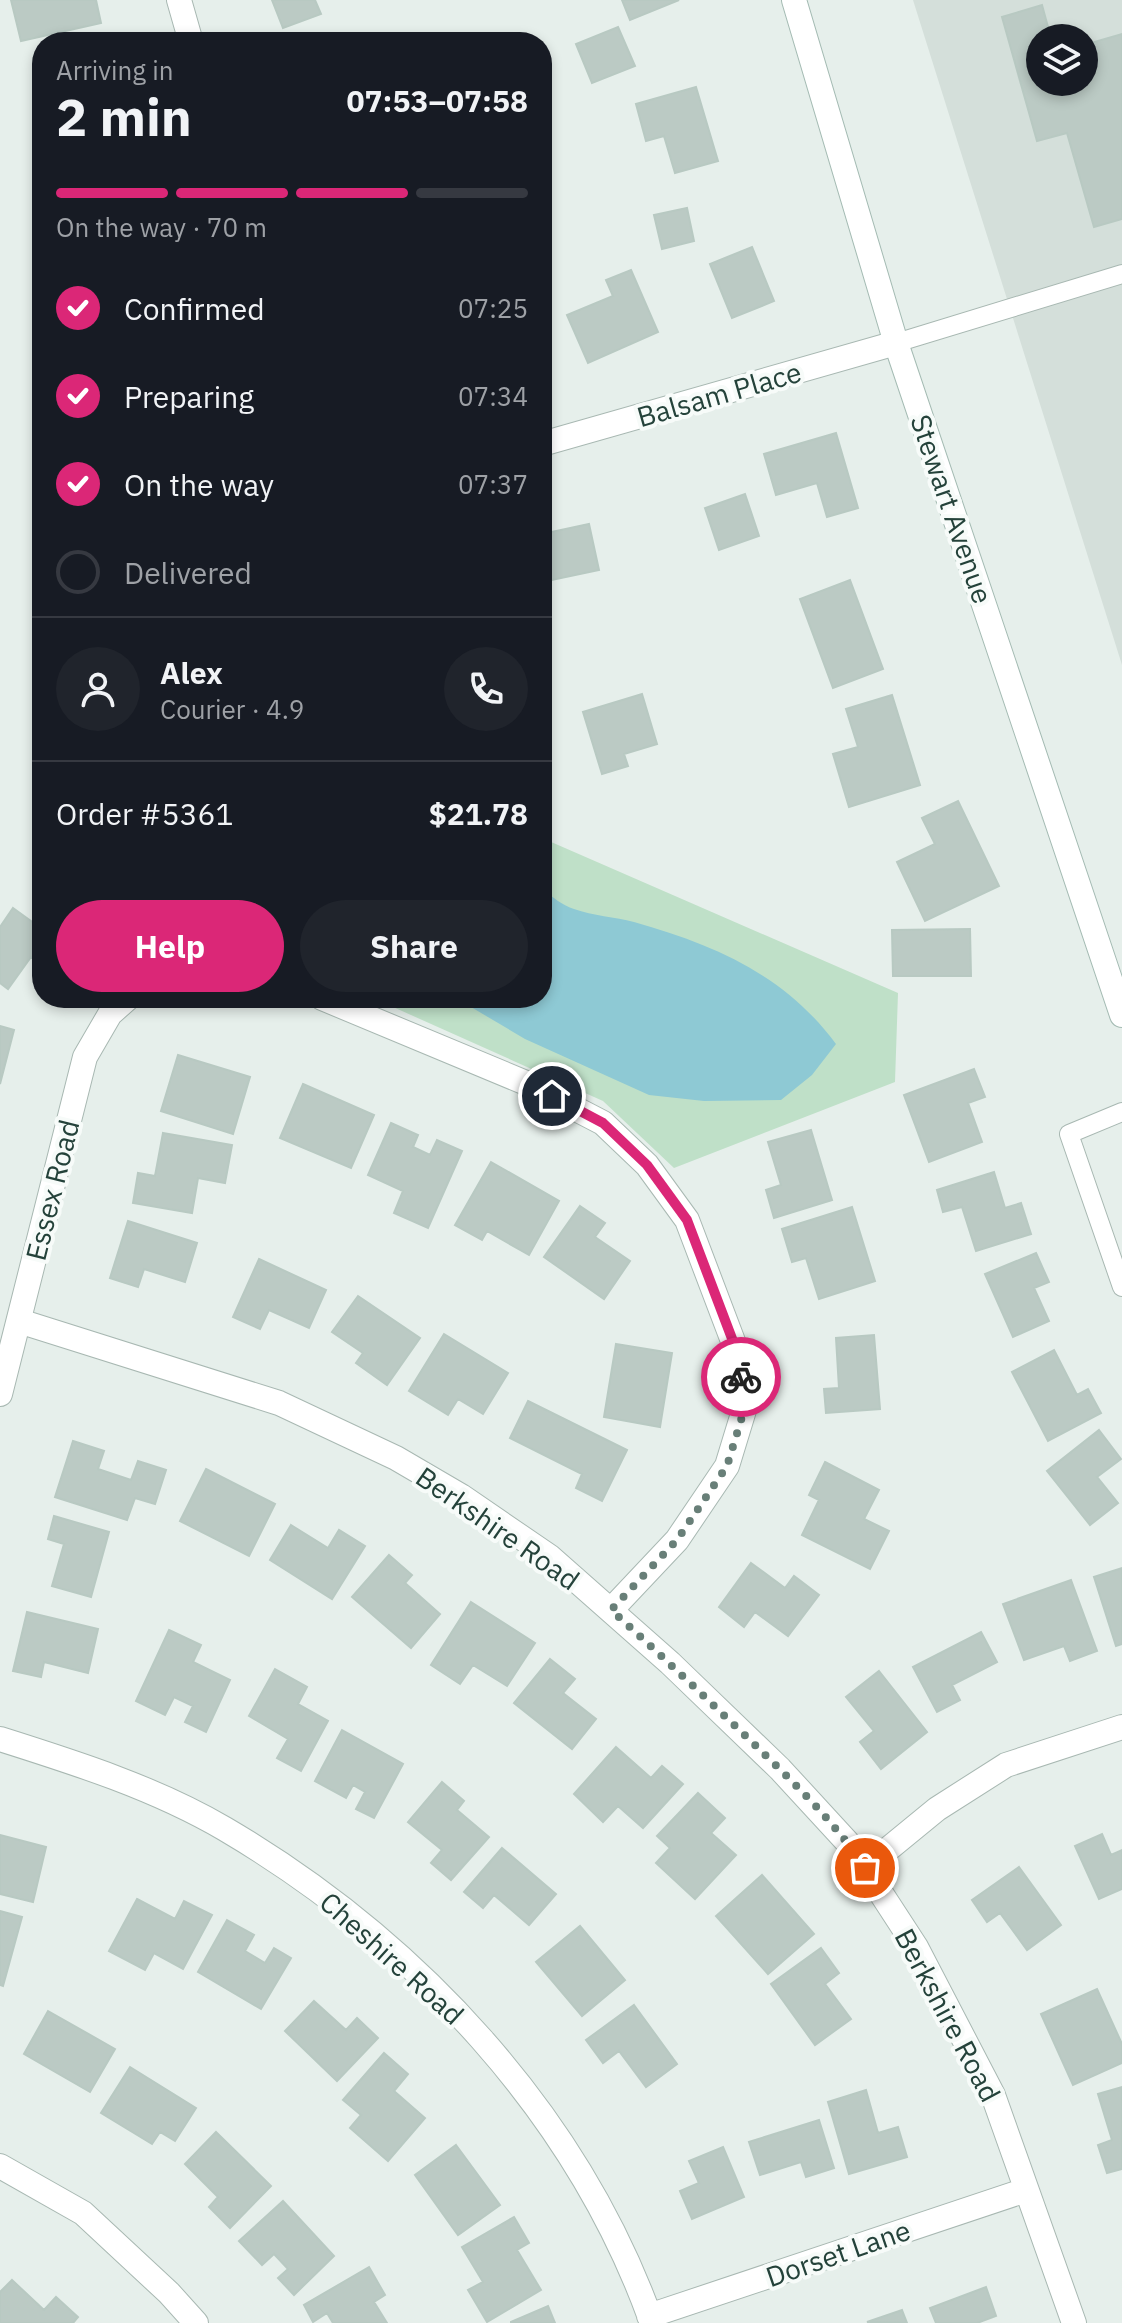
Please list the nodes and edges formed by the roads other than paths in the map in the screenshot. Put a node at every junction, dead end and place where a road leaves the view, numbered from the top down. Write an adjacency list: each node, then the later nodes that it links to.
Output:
1 (179, 0): 3 (street)
2 (794, 0): 5 (street, Stewart Avenue)
3 (188, 32)
4 (1122, 274): 5 (lane)
5 (896, 343): 6 (street, Balsam Place); 9 (street, Stewart Avenue)
6 (552, 441)
7 (117, 1008): 12 (street, Essex Road)
8 (352, 1008): 14 (street)
9 (1122, 1015)
10 (1122, 1112): 11 (lane)
11 (1122, 1287)
12 (19, 1321): 13 (street, Essex Road); 14 (street, Berkshire Road)
13 (0, 1394)
14 (611, 1610): 17 (street, Berkshire Road)
15 (1122, 1727): 17 (street)
16 (0, 1739): 20 (street, Cheshire Road)
17 (865, 1868): 19 (street, Berkshire Road)
18 (0, 2166): 21 (street)
19 (1026, 2190): 20 (street, Dorset Lane); 22 (street, Berkshire Road)
20 (651, 2319)
21 (196, 2323)
22 (1074, 2323)

